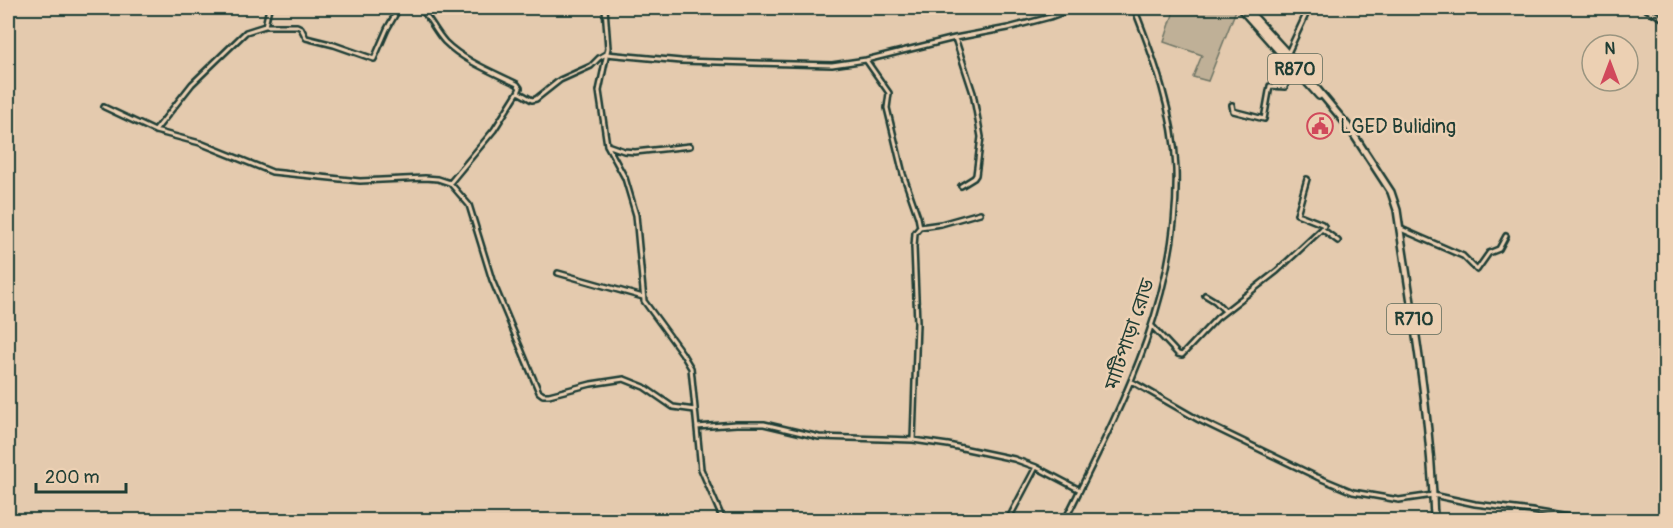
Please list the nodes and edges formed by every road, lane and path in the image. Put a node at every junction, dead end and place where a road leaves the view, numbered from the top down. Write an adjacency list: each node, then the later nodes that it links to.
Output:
1 (269, 8): 12 (street)
2 (399, 8): 12 (street)
3 (420, 8): 18 (street)
4 (605, 8): 14 (street)
5 (1074, 8): 13 (street)
6 (1134, 8): 38 (street, মাটিপাড়া রোড)
7 (1240, 8): 15 (main road, R870)
8 (1246, 8): 15 (main road, R870)
9 (1309, 8): 15 (street)
10 (1644, 8): 11 (street)
11 (1665, 20)
12 (265, 27): 21 (street)
13 (955, 38): 16 (street); 27 (street)
14 (606, 54): 16 (street); 18 (street); 23 (street)
15 (1286, 56): 17 (main road, R870); 22 (main road, R870)
16 (866, 60): 29 (street)
17 (1293, 67): 19 (street); 22 (main road, R870)
18 (519, 92): 26 (street)
19 (1232, 105)
20 (104, 107): 21 (street)
21 (155, 131): 26 (street)
22 (1350, 131): 30 (main road, R710)
23 (607, 145): 24 (street); 36 (street)
24 (690, 146)
25 (1307, 179): 31 (street)
26 (450, 183): 40 (street)
27 (961, 186)
28 (980, 213): 29 (street)
29 (920, 227): 42 (street)
30 (1399, 228): 32 (street); 45 (main road, R710)
31 (1322, 229): 33 (street); 37 (street)
32 (1506, 236)
33 (1338, 241)
34 (558, 273): 36 (street)
35 (1204, 295): 37 (street)
36 (643, 297): 40 (street)
37 (1225, 311): 38 (street)
38 (1152, 326): 39 (street, মাটিপাড়া রোড)
39 (1131, 381): 44 (street, মাটিপাড়া রোড); 45 (street)
40 (695, 410): 41 (street)
41 (697, 427): 42 (street); 46 (street)
42 (913, 440): 43 (street)
43 (1036, 467): 44 (street); 47 (street)
44 (1080, 490): 48 (street, মাটিপাড়া রোড)
45 (1433, 495): 49 (main road, R710); 50 (street)
46 (723, 520)
47 (1008, 520)
48 (1065, 520)
49 (1434, 520)
50 (1587, 520)

